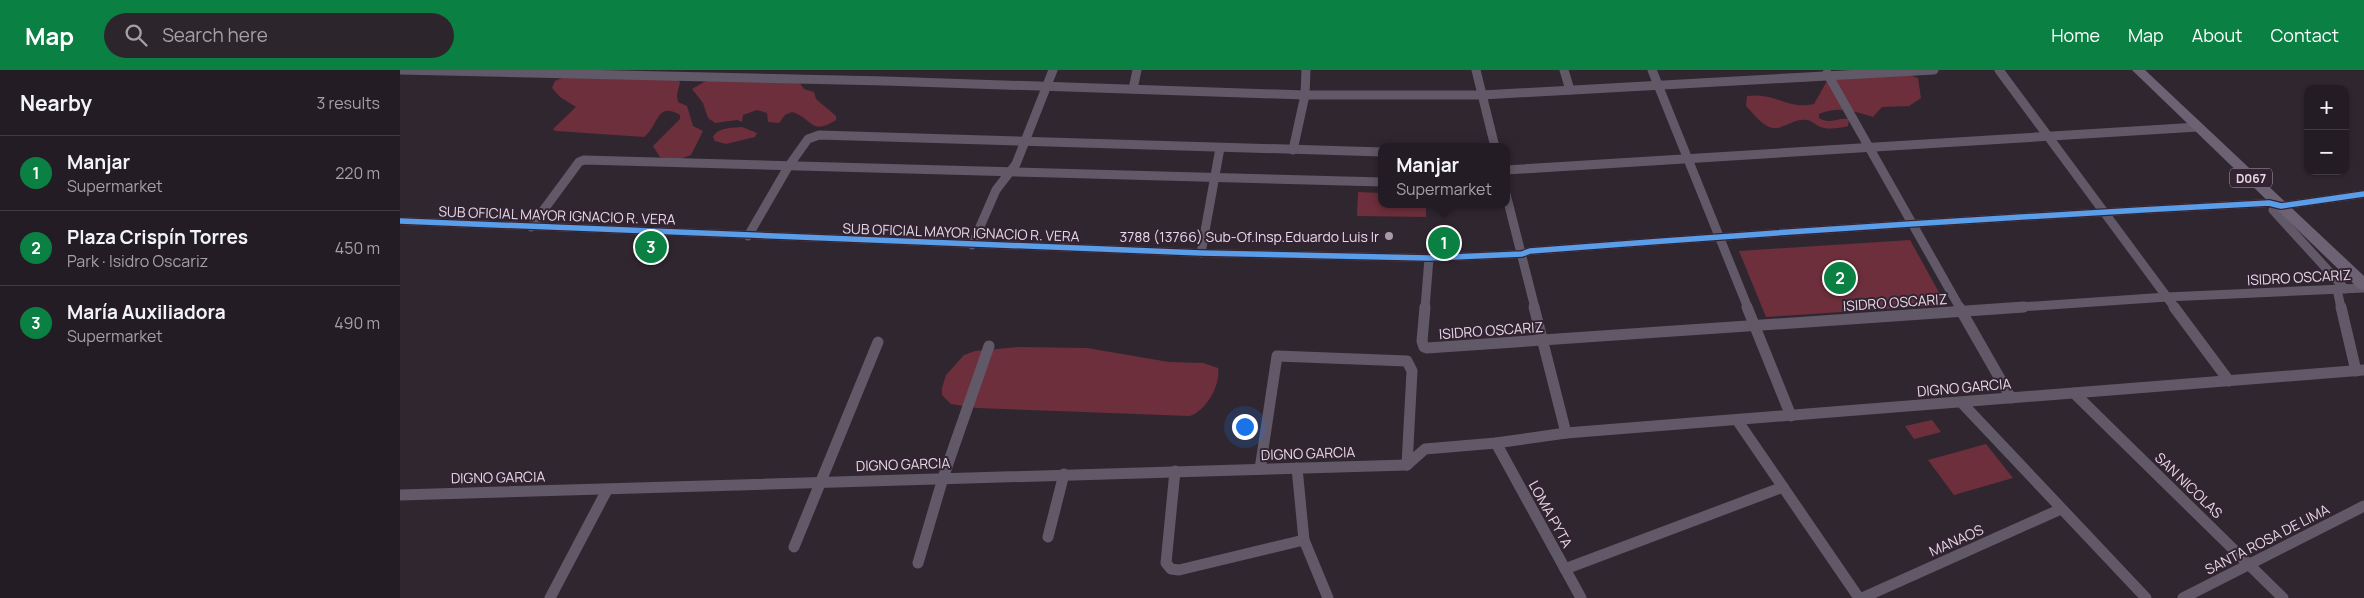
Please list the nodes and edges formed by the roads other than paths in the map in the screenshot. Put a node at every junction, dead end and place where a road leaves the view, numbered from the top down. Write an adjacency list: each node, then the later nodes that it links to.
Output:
1 (400, 70): 15 (street)
2 (890, 70): 15 (street)
3 (1054, 70): 18 (street)
4 (1136, 70): 19 (street)
5 (1306, 70): 21 (street)
6 (1476, 70): 22 (street)
7 (1564, 70): 20 (street)
8 (1652, 70): 17 (street)
9 (1739, 70): 16 (street)
10 (1934, 70): 13 (street)
11 (1999, 70): 24 (street)
12 (2138, 70): 23 (main road, D067)
13 (1912, 71): 14 (street)
14 (1827, 73): 16 (street); 28 (street)
15 (885, 81): 18 (street)
16 (1744, 81): 17 (street)
17 (1659, 86): 20 (street); 31 (street)
18 (1047, 87): 19 (street); 25 (street)
19 (1133, 88): 21 (street)
20 (1570, 90): 22 (street)
21 (1305, 95): 22 (street); 29 (street)
22 (1482, 95): 26 (street)
23 (2198, 127): 24 (street); 39 (main road, D067)
24 (2048, 136): 28 (street); 40 (street)
25 (1025, 142): 27 (street); 32 (street); 34 (street)
26 (1493, 143)
27 (1220, 148): 29 (street); 35 (street)
28 (1870, 148): 31 (street); 43 (street)
29 (1293, 150): 30 (street)
30 (1378, 152)
31 (1688, 159): 33 (street); 47 (street)
32 (788, 167): 34 (street); 42 (street); 44 (street)
33 (1510, 170)
34 (1010, 172): 35 (street); 48 (street)
35 (1215, 178): 36 (street); 49 (street)
36 (1378, 182)
37 (2364, 194): 39 (street, SUB OFICIAL MAYOR IGNACIO R. VERA)
38 (1510, 208): 50 (street)
39 (2277, 208): 40 (street, SUB OFICIAL MAYOR IGNACIO R. VERA); 45 (main road, D067); 46 (street)
40 (2107, 216): 43 (street, SUB OFICIAL MAYOR IGNACIO R. VERA); 54 (street)
41 (400, 221): 42 (street, SUB OFICIAL MAYOR IGNACIO R. VERA)
42 (531, 226): 44 (street, SUB OFICIAL MAYOR IGNACIO R. VERA)
43 (1913, 228): 47 (street, SUB OFICIAL MAYOR IGNACIO R. VERA); 55 (street)
44 (748, 236): 48 (street, SUB OFICIAL MAYOR IGNACIO R. VERA)
45 (2313, 236): 46 (street); 52 (main road, D067)
46 (2298, 238): 53 (street)
47 (1721, 241): 50 (street, SUB OFICIAL MAYOR IGNACIO R. VERA); 56 (street)
48 (972, 245): 49 (street, SUB OFICIAL MAYOR IGNACIO R. VERA)
49 (1201, 253): 51 (street, SUB OFICIAL MAYOR IGNACIO R. VERA)
50 (1522, 254): 51 (street, SUB OFICIAL MAYOR IGNACIO R. VERA); 57 (street)
51 (1429, 258): 57 (street, ISIDRO OSCARIZ)
52 (2364, 286): 53 (street, ISIDRO OSCARIZ)
53 (2341, 289): 54 (street, ISIDRO OSCARIZ); 60 (street)
54 (2167, 297): 55 (street, ISIDRO OSCARIZ); 61 (street)
55 (1961, 312): 56 (street, ISIDRO OSCARIZ); 63 (street)
56 (1755, 326): 57 (street, ISIDRO OSCARIZ); 65 (street)
57 (1543, 340): 67 (street)
58 (878, 342): 75 (street)
59 (989, 346): 74 (street)
60 (2360, 371): 61 (street, DIGNO GARCIA)
61 (2229, 381): 62 (street, DIGNO GARCIA)
62 (2074, 393): 63 (street, DIGNO GARCIA); 85 (street, SAN NICOLAS)
63 (2011, 398): 64 (street, DIGNO GARCIA)
64 (1961, 402): 65 (street, DIGNO GARCIA); 80 (street)
65 (1791, 416): 66 (street, DIGNO GARCIA)
66 (1737, 420): 67 (street, DIGNO GARCIA); 76 (street)
67 (1566, 433): 68 (street, DIGNO GARCIA)
68 (1496, 444): 69 (street, DIGNO GARCIA); 86 (street, LOMA PYTA)
69 (1407, 465): 70 (street, DIGNO GARCIA); 71 (street)
70 (1297, 468): 71 (street, DIGNO GARCIA); 82 (street)
71 (1260, 469): 72 (street, DIGNO GARCIA)
72 (1175, 472): 73 (street, DIGNO GARCIA); 82 (street)
73 (1064, 474): 74 (street, DIGNO GARCIA); 81 (street)
74 (943, 478): 75 (street, DIGNO GARCIA); 84 (street)
75 (821, 481): 77 (street, DIGNO GARCIA); 83 (street)
76 (1783, 487): 86 (street); 90 (street)
77 (607, 490): 78 (street, DIGNO GARCIA); 87 (street)
78 (400, 495)
79 (2364, 506): 85 (street, SANTA ROSA DE LIMA)
80 (2061, 509): 90 (street, MANAOS); 91 (street)
81 (1048, 537)
82 (1304, 540): 88 (street)
83 (794, 547)
84 (918, 562)
85 (2249, 564): 92 (street, SANTA ROSA DE LIMA); 93 (street, SAN NICOLAS)
86 (1565, 569): 89 (street, LOMA PYTA)
87 (550, 598)
88 (1328, 598)
89 (1581, 598)
90 (1861, 598)
91 (2146, 598)
92 (2183, 598)
93 (2283, 598)

